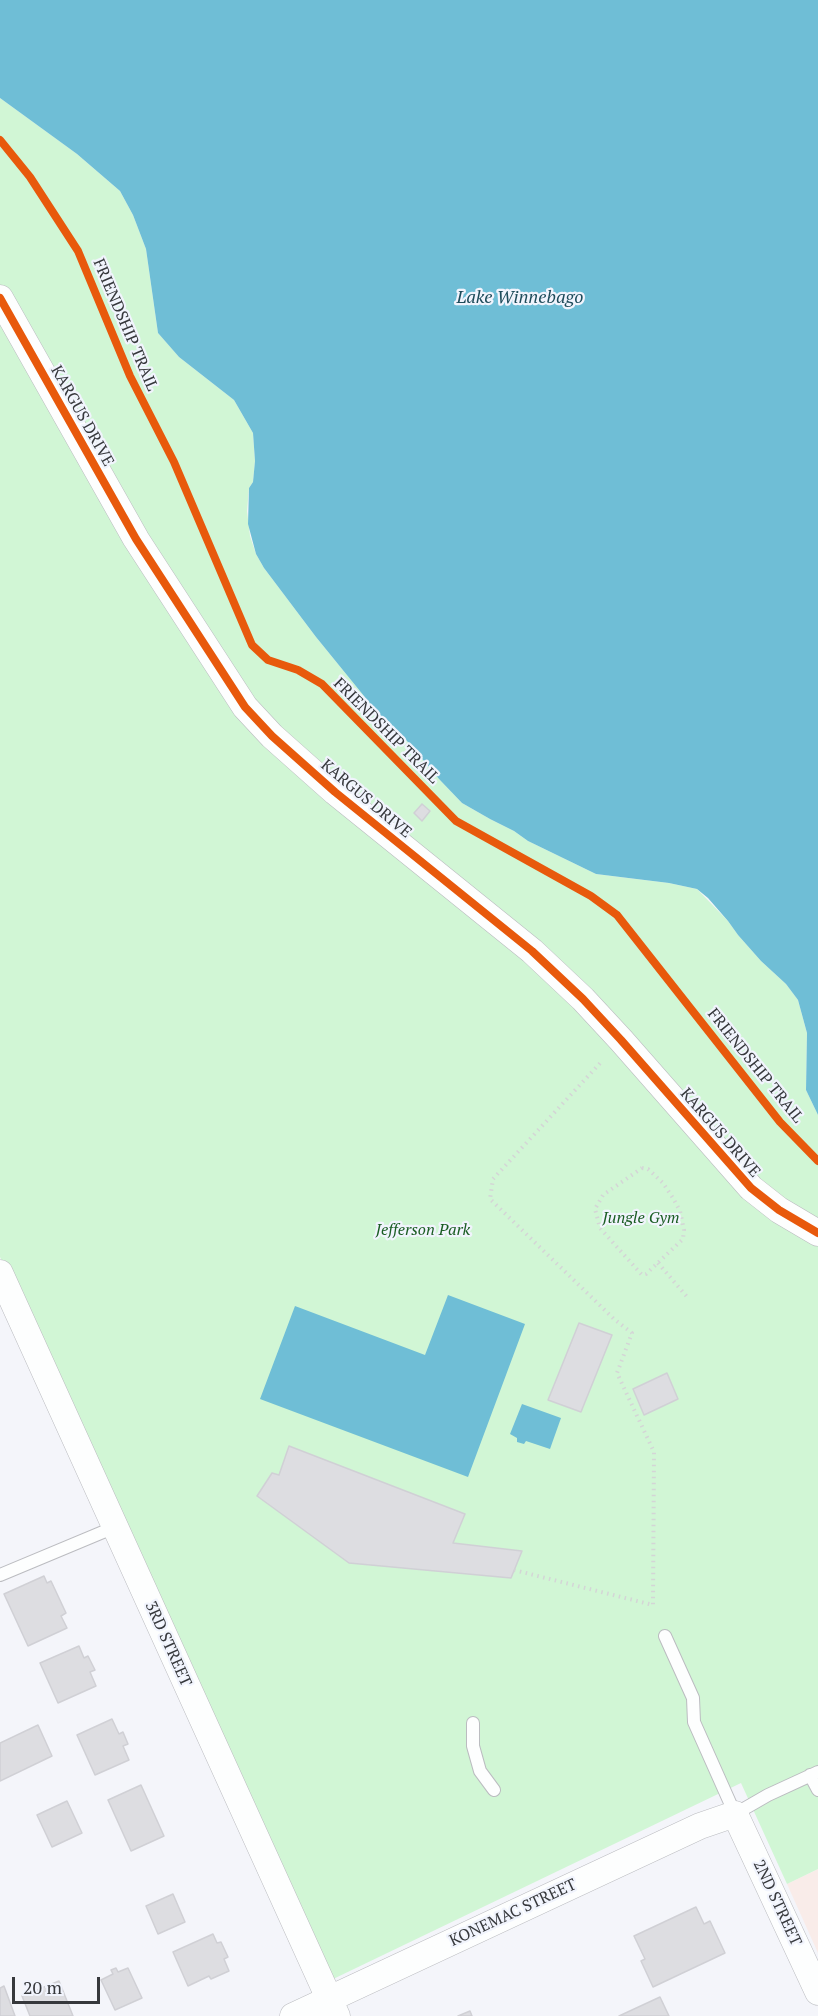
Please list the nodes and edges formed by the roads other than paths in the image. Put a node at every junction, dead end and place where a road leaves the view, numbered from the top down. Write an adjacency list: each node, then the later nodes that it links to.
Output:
1 (0, 298): 2 (street, KARGUS DRIVE)
2 (818, 1233)
3 (0, 1273): 4 (street, 3RD STREET)
4 (115, 1527): 5 (lane); 13 (street, 3RD STREET)
5 (0, 1575)
6 (665, 1636): 11 (lane)
7 (473, 1723): 9 (lane)
8 (814, 1773): 10 (lane); 11 (lane)
9 (494, 1790)
10 (818, 1790)
11 (735, 1814): 12 (street, 2ND STREET); 13 (street, KONEMAC STREET)
12 (818, 1992)
13 (333, 2008): 14 (street, KONEMAC STREET)
14 (293, 2016)

